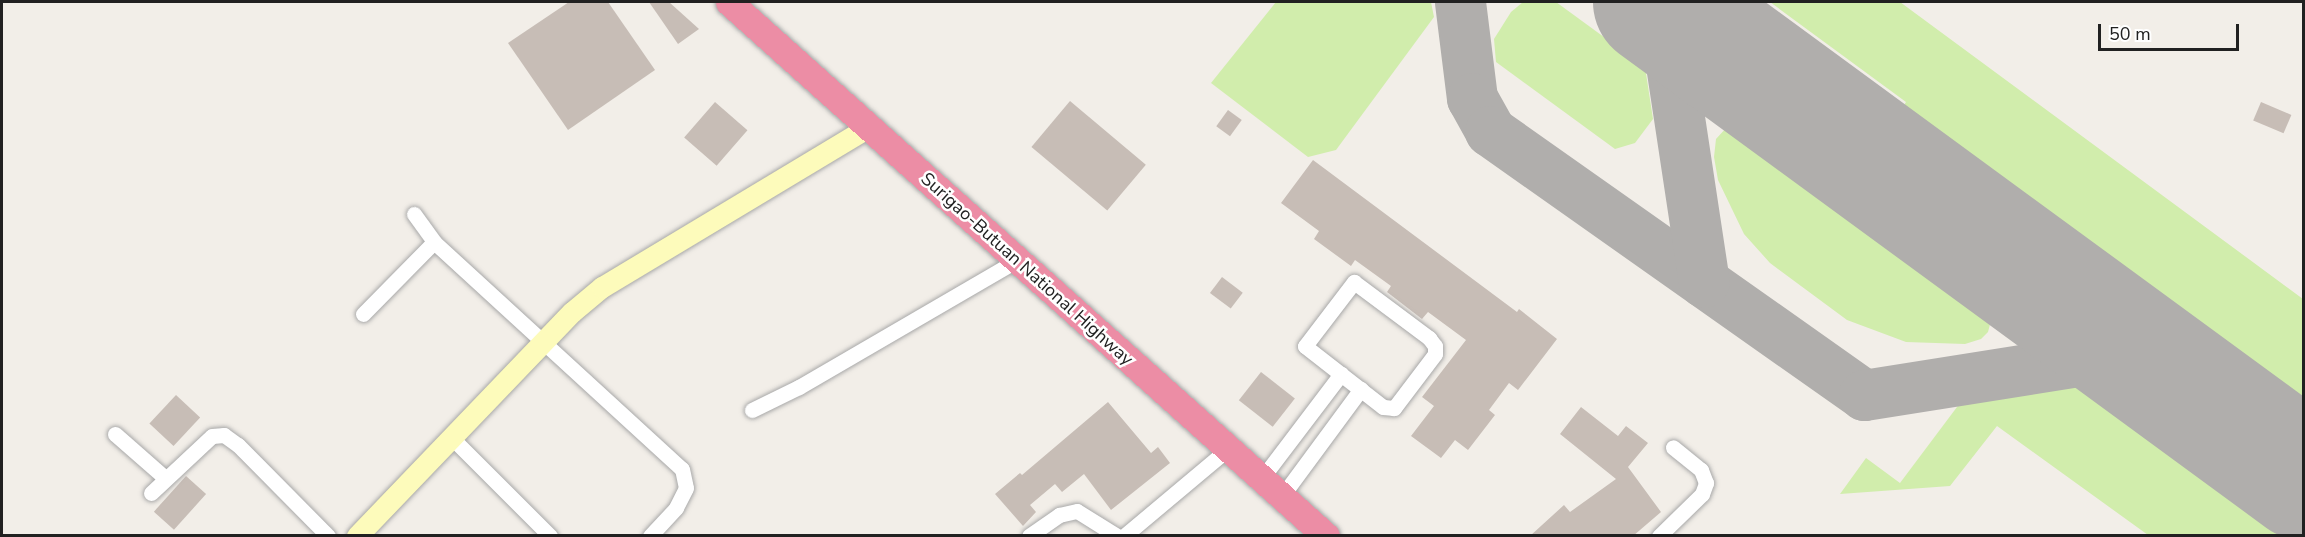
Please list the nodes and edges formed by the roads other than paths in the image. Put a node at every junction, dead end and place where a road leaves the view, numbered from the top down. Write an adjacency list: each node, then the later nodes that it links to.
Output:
1 (729, 2): 2 (highway, Surigao-Butuan National Highway)
2 (867, 128): 5 (highway, Surigao-Butuan National Highway); 7 (street)
3 (414, 214): 4 (street)
4 (434, 242): 6 (street); 7 (street)
5 (1017, 260): 10 (street); 14 (highway, Surigao-Butuan National Highway)
6 (363, 314)
7 (543, 342): 12 (street); 22 (street)
8 (1341, 374): 9 (street); 9 (street); 16 (street)
9 (1361, 389): 18 (street)
10 (752, 410)
11 (115, 434): 15 (street)
12 (452, 438): 20 (street); 21 (street)
13 (1673, 447): 27 (street)
14 (1229, 448): 16 (highway, Surigao-Butuan National Highway); 25 (street)
15 (165, 478): 17 (street); 19 (street)
16 (1262, 478): 18 (highway, Surigao-Butuan National Highway)
17 (151, 493)
18 (1282, 496): 26 (highway, Surigao-Butuan National Highway)
19 (328, 536)
20 (357, 536)
21 (550, 536)
22 (650, 536)
23 (1029, 536): 24 (street)
24 (1117, 536)
25 (1124, 536)
26 (1326, 536)
27 (1659, 536)

